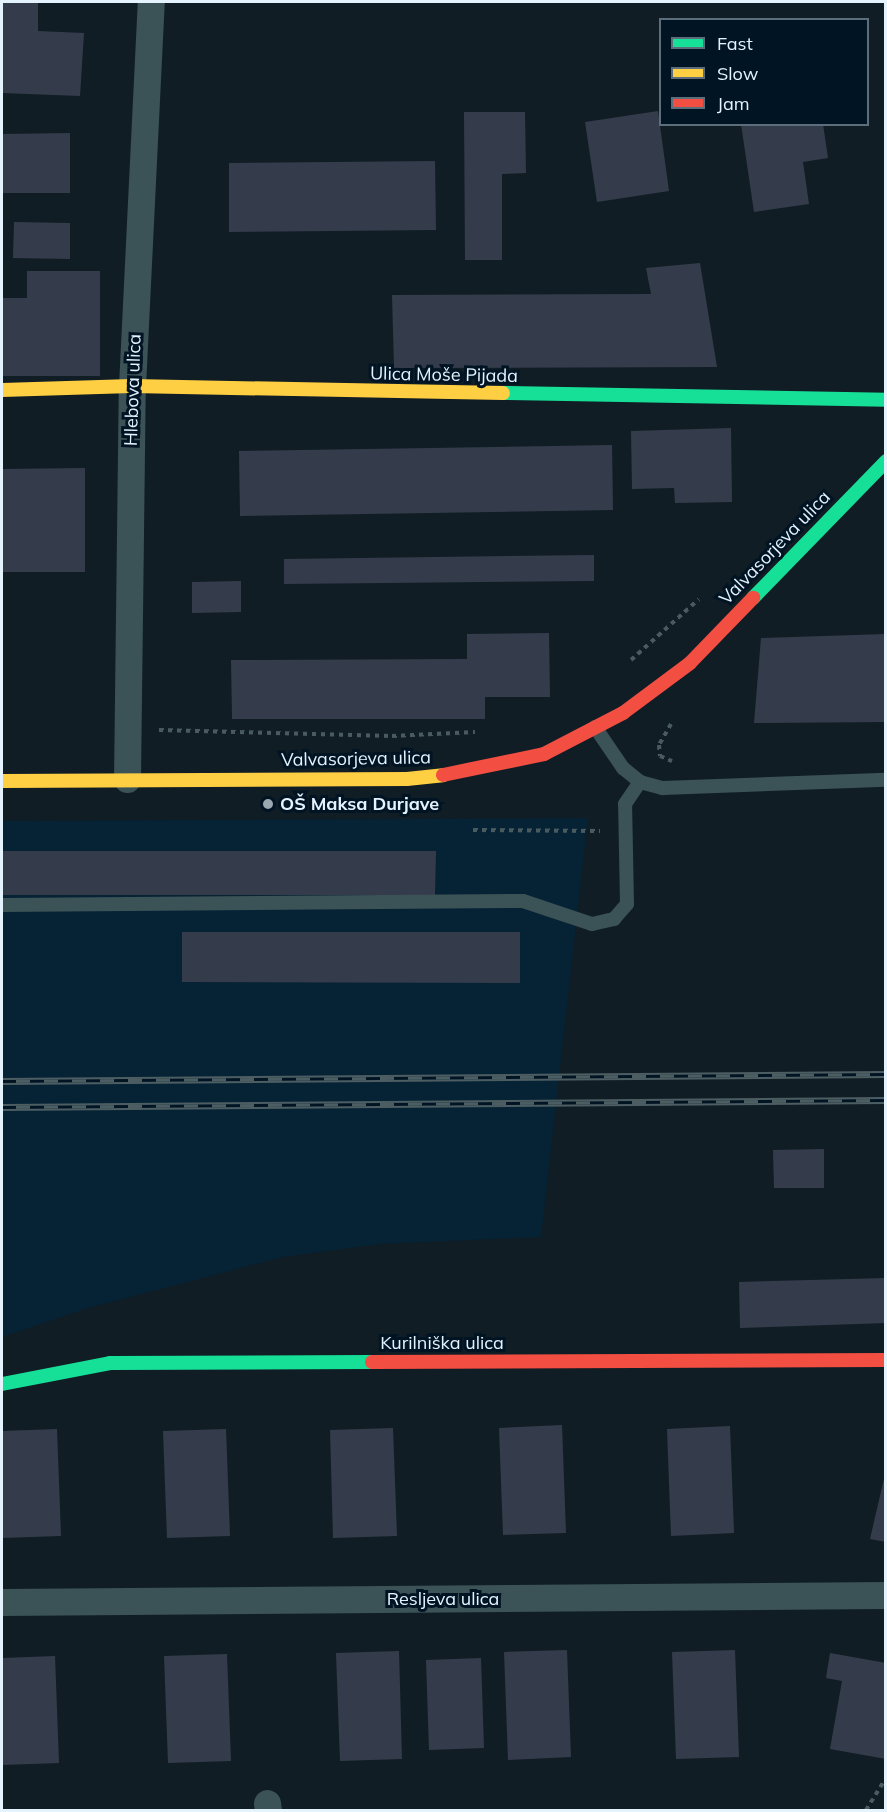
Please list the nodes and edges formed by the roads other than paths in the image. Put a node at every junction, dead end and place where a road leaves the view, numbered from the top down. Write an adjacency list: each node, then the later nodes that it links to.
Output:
1 (151, 2): 2 (street, Hlebova ulica)
2 (132, 386): 3 (street, Ulica Moše Pijada); 4 (street, Ulica Moše Pijada); 7 (street, Hlebova ulica)
3 (2, 390)
4 (885, 400)
5 (885, 461): 6 (street, Valvasorjeva ulica)
6 (595, 728): 7 (street, Valvasorjeva ulica); 10 (lane)
7 (127, 779): 9 (street, Valvasorjeva ulica)
8 (885, 780): 10 (lane)
9 (2, 781)
10 (640, 782): 11 (lane)
11 (2, 905)
12 (885, 1360): 13 (street, Kurilniška ulica)
13 (2, 1383)
14 (885, 1595): 15 (street, Resljeva ulica)
15 (2, 1602)

